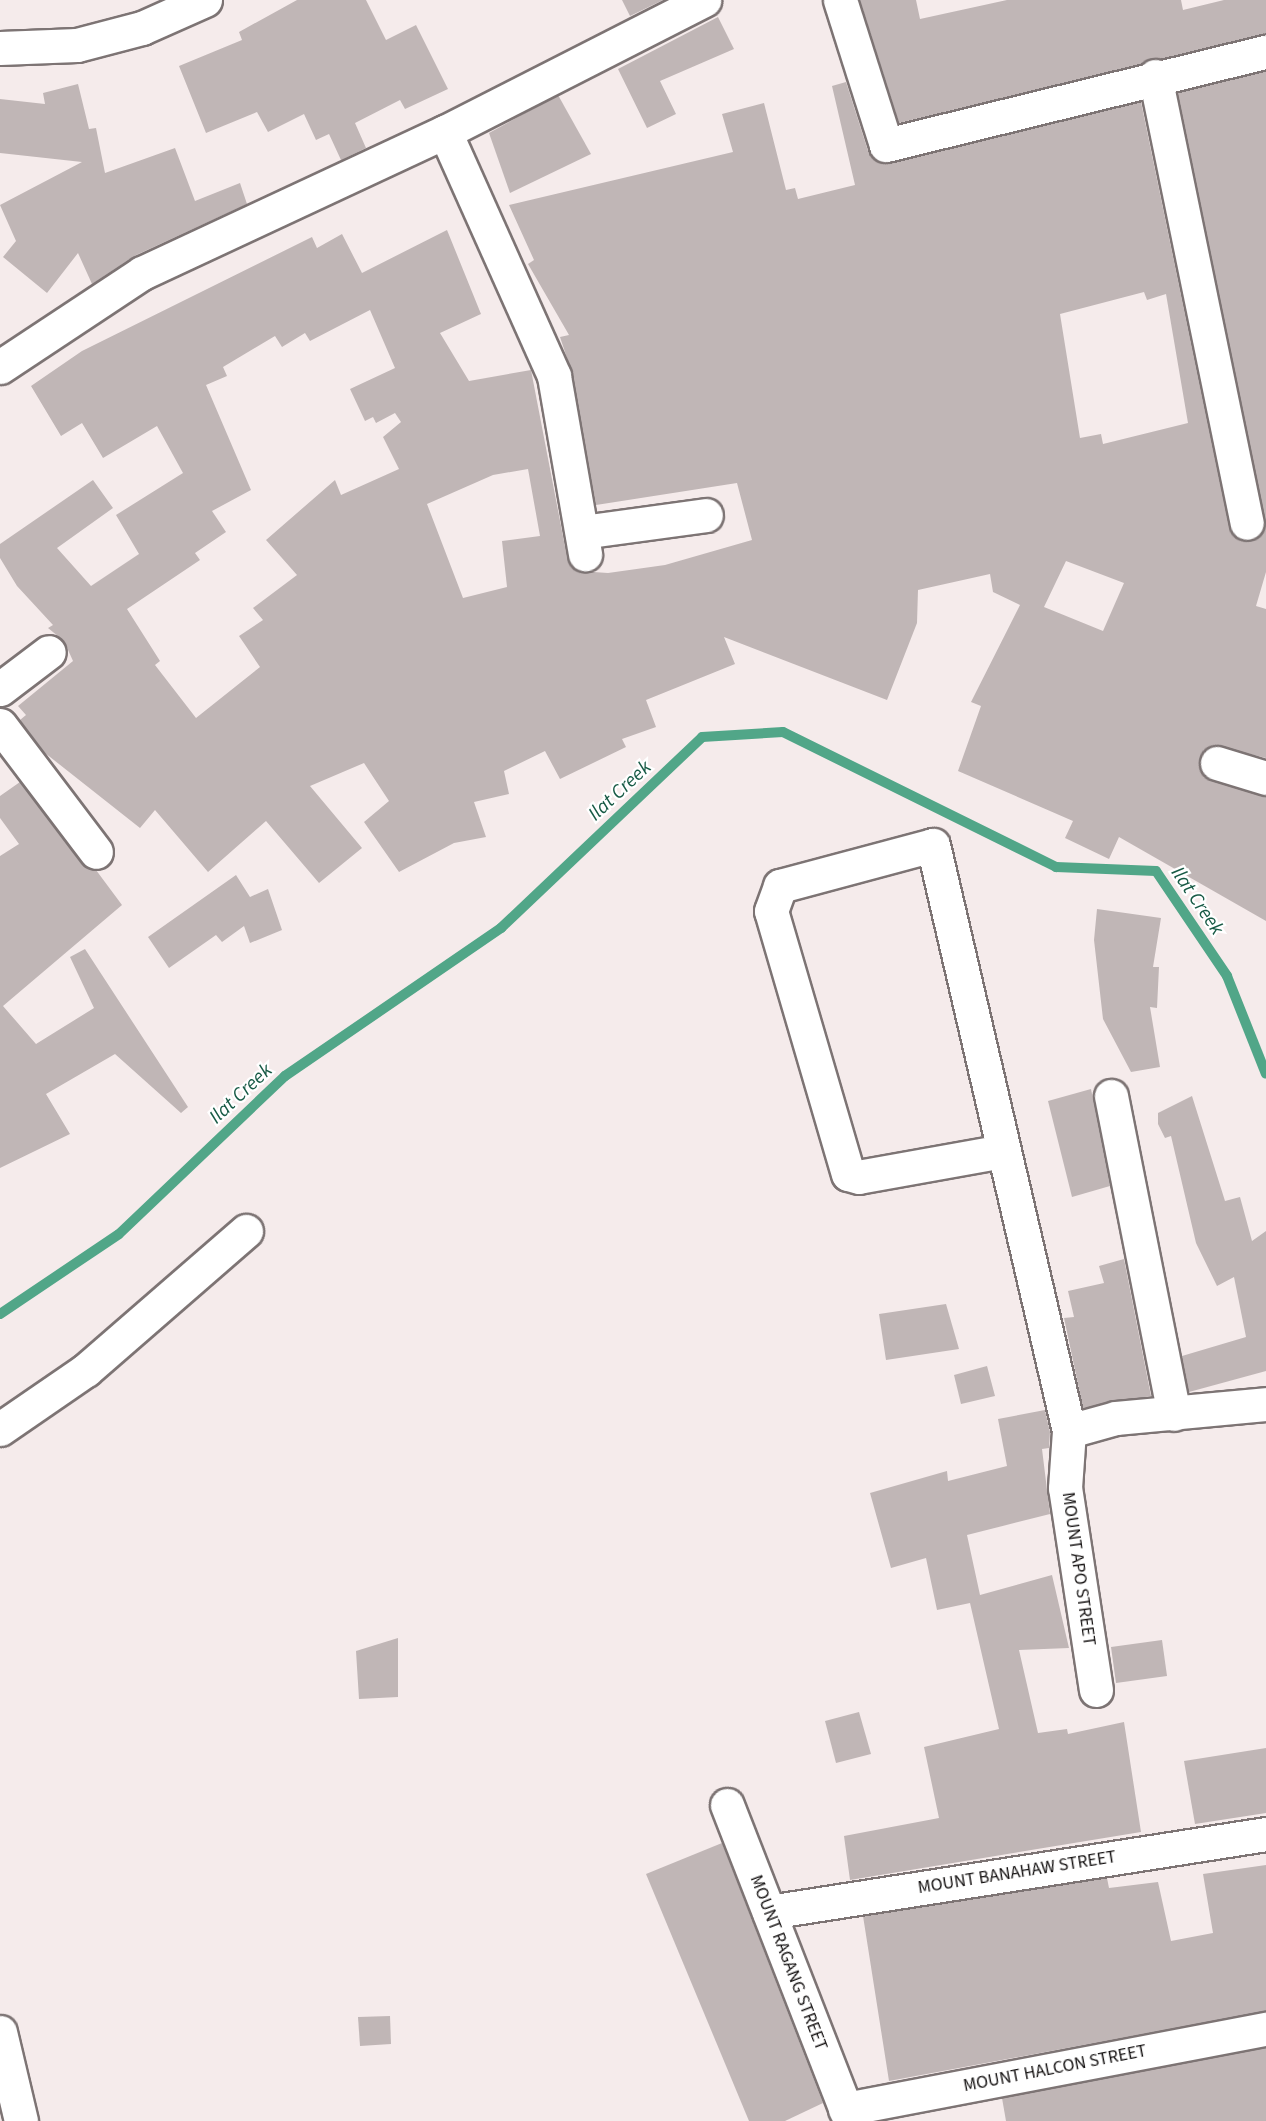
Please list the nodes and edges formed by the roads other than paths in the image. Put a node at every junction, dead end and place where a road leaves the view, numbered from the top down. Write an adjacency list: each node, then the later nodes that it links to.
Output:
1 (206, 0): 4 (street)
2 (704, 0): 7 (street)
3 (840, 0): 6 (street)
4 (0, 48)
5 (1266, 52): 6 (street)
6 (1155, 76): 10 (street)
7 (445, 132): 8 (street); 9 (street)
8 (0, 368)
9 (706, 515)
10 (1247, 523)
11 (48, 652): 12 (street)
12 (0, 689)
13 (0, 725): 16 (street)
14 (1217, 763): 15 (street)
15 (1266, 778)
16 (96, 852)
17 (1111, 1096): 21 (street)
18 (1003, 1151): 18 (street, MOUNT APO STREET); 23 (street, MOUNT APO STREET)
19 (246, 1232): 22 (street)
20 (1266, 1404): 21 (street)
21 (1174, 1414): 23 (street)
22 (0, 1429)
23 (1069, 1431): 24 (street, MOUNT APO STREET)
24 (1095, 1690)
25 (727, 1805): 27 (street, MOUNT RAGANG STREET)
26 (1266, 1834): 27 (street, MOUNT BANAHAW STREET)
27 (769, 1912): 30 (street, MOUNT RAGANG STREET)
28 (1266, 2029): 30 (street, MOUNT HALCON STREET)
29 (0, 2032): 31 (street)
30 (847, 2115)
31 (21, 2121)

